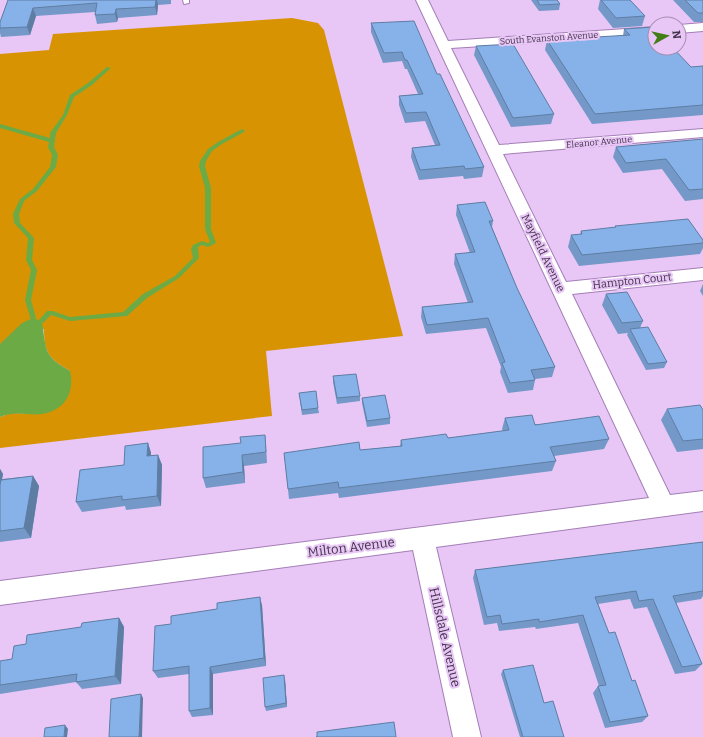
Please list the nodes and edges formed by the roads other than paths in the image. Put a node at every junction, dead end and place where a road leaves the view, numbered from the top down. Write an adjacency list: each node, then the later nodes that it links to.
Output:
1 (422, 0): 5 (street, Mayfield Avenue)
2 (703, 27): 3 (street)
3 (687, 28)
4 (647, 31): 5 (street, South Evanston Avenue)
5 (444, 45): 7 (street, Mayfield Avenue)
6 (703, 133): 7 (street, Eleanor Avenue)
7 (494, 150): 9 (street, Mayfield Avenue)
8 (703, 274): 9 (street, Hampton Court)
9 (560, 289): 11 (street, Mayfield Avenue)
10 (703, 501): 11 (street, Milton Avenue)
11 (664, 506): 12 (street, Milton Avenue)
12 (422, 538): 13 (street, Milton Avenue); 14 (street, Hillsdale Avenue)
13 (0, 593)
14 (467, 737)

